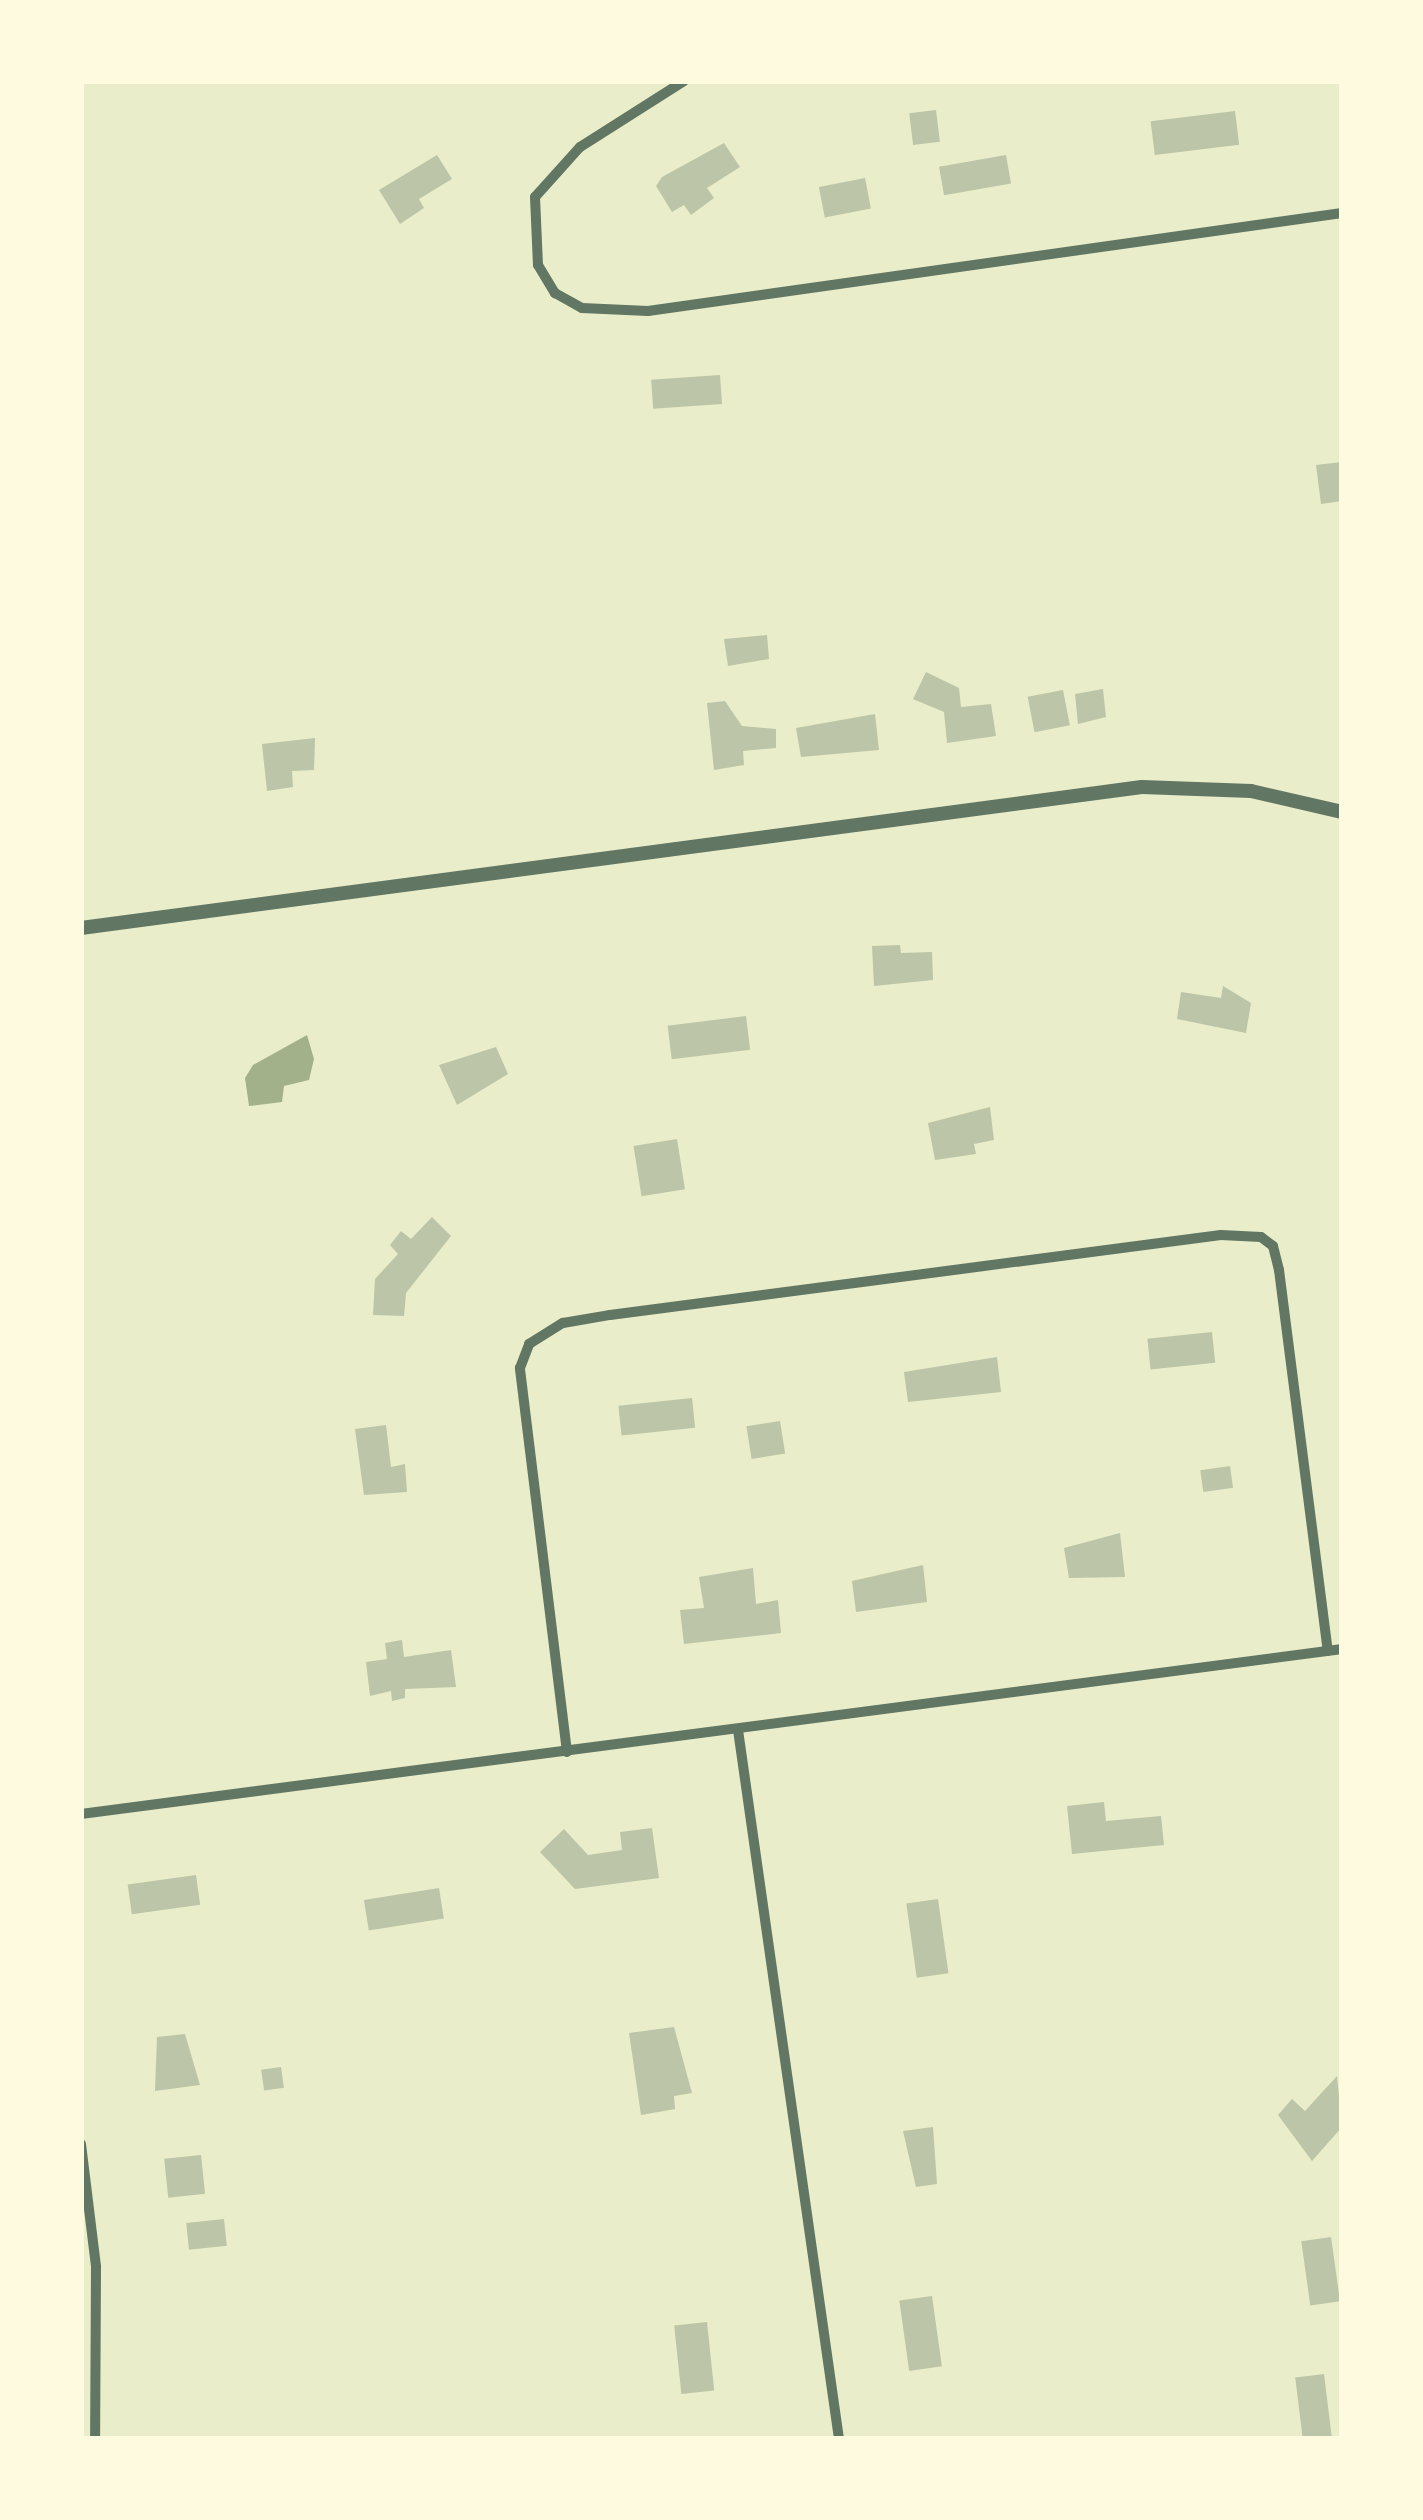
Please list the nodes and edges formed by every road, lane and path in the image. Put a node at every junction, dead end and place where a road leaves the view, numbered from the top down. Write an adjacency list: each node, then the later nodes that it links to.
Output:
1 (684, 81): 2 (street)
2 (1342, 212)
3 (1342, 812): 4 (street)
4 (81, 928)
5 (1335, 1650): 6 (street); 7 (street)
6 (738, 1730): 7 (street); 11 (street)
7 (567, 1752): 8 (street)
8 (81, 1814)
9 (81, 2144): 10 (street)
10 (95, 2439)
11 (839, 2439)

